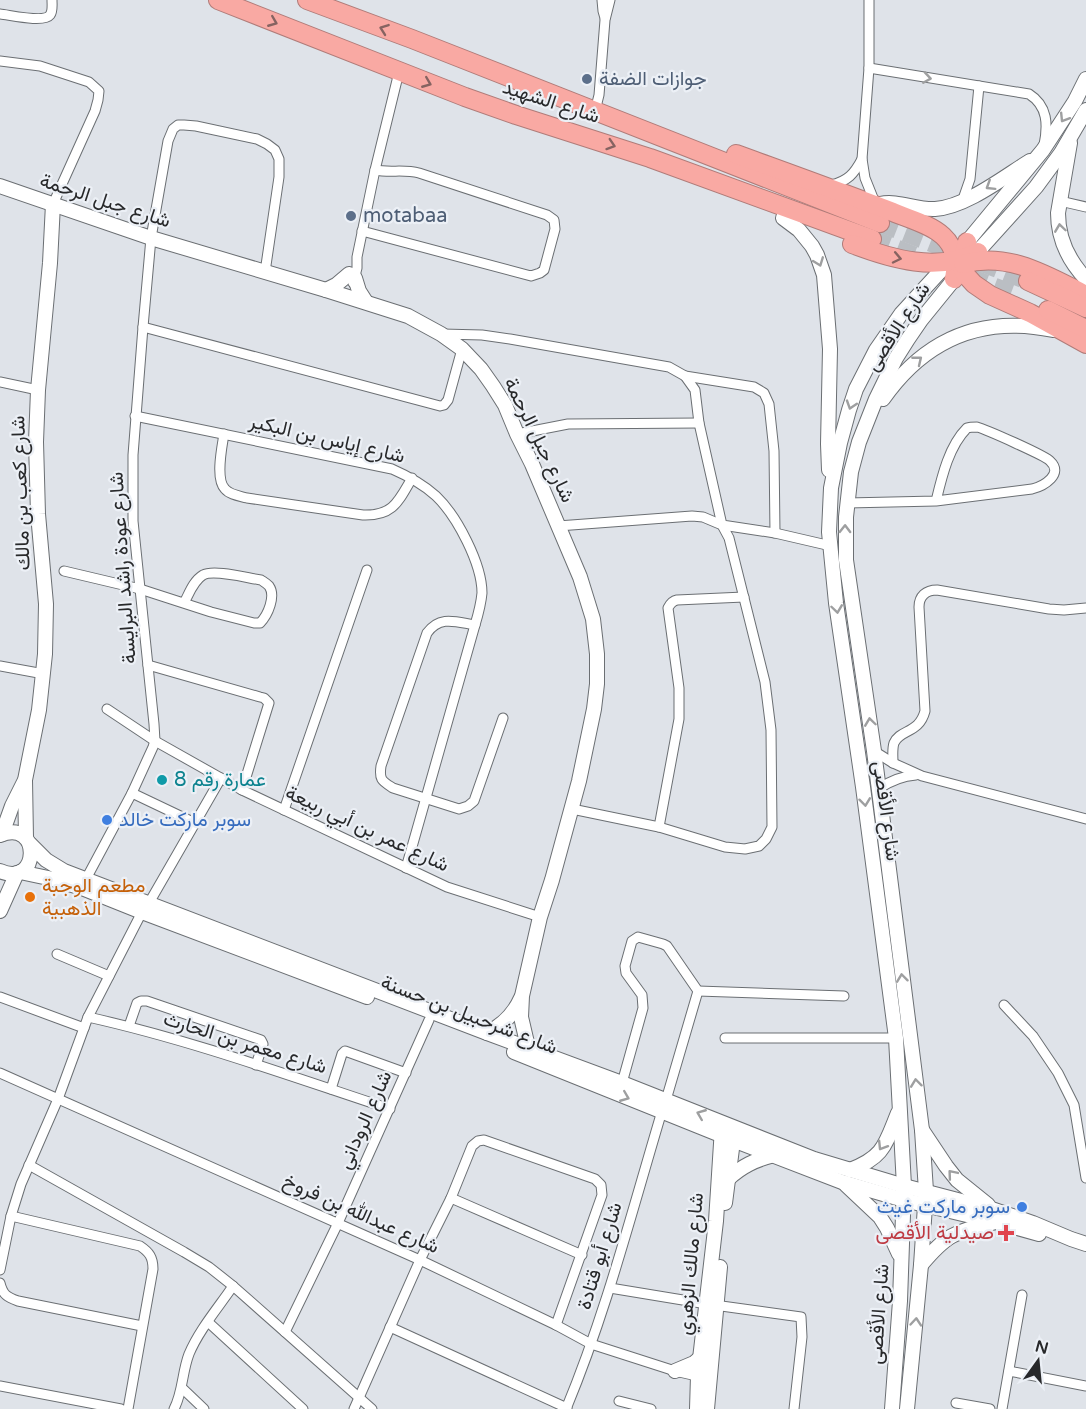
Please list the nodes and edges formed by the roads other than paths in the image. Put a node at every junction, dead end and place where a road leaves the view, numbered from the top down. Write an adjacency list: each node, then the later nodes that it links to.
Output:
1 (52, 0): 7 (street)
2 (218, 0): 11 (highway, شارع الشهيد, one-way to 11)
3 (307, 0): 15 (highway, شارع الشهيد, one-way to 3)
4 (602, 0): 8 (street)
5 (610, 0): 8 (street)
6 (869, 0): 10 (street)
7 (0, 14)
8 (605, 20): 15 (street)
9 (0, 61): 26 (street)
10 (869, 68): 13 (street, one-way to 13); 20 (street)
11 (399, 72): 19 (highway, شارع الشهيد, one-way to 19); 21 (street)
12 (1086, 79): 18 (street, one-way to 18)
13 (980, 86): 18 (street); 25 (street)
14 (1086, 110): 16 (street)
15 (595, 111): 17 (highway, شارع الشهيد)
16 (1071, 135): 24 (street); 32 (street)
17 (679, 145): 23 (highway); 29 (highway, شارع الشهيد)
18 (1041, 152): 25 (street, one-way to 25); 32 (street)
19 (650, 158): 28 (highway); 29 (highway, شارع الشهيد)
20 (862, 159): 23 (street); 29 (street)
21 (375, 170): 30 (street); 30 (street)
22 (0, 186): 26 (street, شارع جبل الرحمة)
23 (823, 187): 29 (highway)
24 (1060, 201): 27 (street); 35 (street, one-way to 24)
25 (962, 202): 29 (street)
26 (53, 204): 31 (street, شارع جبل الرحمة); 48 (street, شارع كعب بن مالك)
27 (1086, 207)
28 (783, 218): 32 (highway, one-way to 32); 55 (street, one-way to 55)
29 (876, 223): 32 (highway)
30 (362, 231): 34 (street)
31 (151, 238): 33 (street, شارع جبل الرحمة); 33 (street, شارع عودة راشد البرايسة); 41 (street, شارع عودة راشد البرايسة)
32 (959, 262): 37 (highway); 42 (highway); 50 (street, شارع الأقصى); 55 (street, شارع الأقصى, one-way to 55)
33 (265, 272): 36 (street, شارع جبل الرحمة)
34 (352, 276): 36 (street); 38 (street); 39 (street)
35 (1086, 279)
36 (326, 290): 38 (street, شارع جبل الرحمة)
37 (1086, 295)
38 (346, 296): 39 (street, شارع جبل الرحمة)
39 (366, 302): 43 (street, شارع جبل الرحمة)
40 (1086, 308): 42 (highway)
41 (143, 327): 45 (street); 49 (street, شارع عودة راشد البرايسة)
42 (1077, 331): 44 (highway); 50 (street, one-way to 42)
43 (441, 334): 45 (street, شارع جبل الرحمة); 46 (street)
44 (1086, 344)
45 (462, 350): 53 (street, شارع جبل الرحمة)
46 (685, 376): 51 (street); 60 (street)
47 (0, 382): 48 (street)
48 (38, 390): 71 (street, شارع كعب بن مالك)
49 (135, 416): 52 (street, شارع إياس بن البكير); 64 (street, شارع عودة راشد البرايسة)
50 (868, 420): 57 (street, شارع الأقصى)
51 (699, 423): 53 (street); 58 (street)
52 (224, 434): 54 (street, شارع إياس بن البكير); 54 (street)
53 (517, 434): 59 (street, شارع جبل الرحمة)
54 (412, 478): 68 (street, شارع إياس بن البكير)
55 (831, 488): 61 (street, شارع الأقصى)
56 (936, 501): 56 (street); 57 (street)
57 (847, 503): 75 (street, شارع الأقصى, one-way to 57)
58 (722, 525): 59 (street); 60 (street); 65 (street)
59 (558, 526): 84 (street, شارع جبل الرحمة)
60 (775, 533): 61 (street)
61 (831, 546): 111 (street, شارع الأقصى, one-way to 111)
62 (368, 570): 85 (street)
63 (64, 571): 64 (street)
64 (140, 589): 66 (street); 69 (street, شارع عودة راشد البرايسة)
65 (744, 597): 88 (street); 88 (street)
66 (184, 603): 66 (street)
67 (1086, 608): 76 (street)
68 (475, 625): 83 (street, شارع إياس بن البكير); 83 (street)
69 (148, 665): 74 (street, شارع عودة راشد البرايسة); 81 (street)
70 (0, 666): 71 (street)
71 (44, 674): 79 (street, شارع كعب بن مالك)
72 (107, 709): 74 (street, شارع عمر بن أبي ربيعة)
73 (503, 718): 83 (street)
74 (155, 741): 78 (street, شارع عمر بن أبي ربيعة); 82 (street, شارع عودة راشد البرايسة)
75 (874, 751): 76 (street); 80 (street, شارع الأقصى)
76 (893, 764): 77 (street)
77 (922, 776): 80 (street); 86 (street)
78 (221, 778): 81 (street, شارع عمر بن أبي ربيعة); 87 (street)
79 (25, 780): 89 (street, شارع كعب بن مالك); 90 (street, شارع كعب بن مالك)
80 (878, 789): 123 (street, شارع الأقصى, one-way to 80)
81 (242, 790): 85 (street, شارع عمر بن أبي ربيعة)
82 (132, 793): 87 (street); 94 (street, شارع عودة راشد البرايسة)
83 (425, 799): 91 (street, شارع إياس بن البكير)
84 (572, 809): 88 (street); 97 (street, شارع جبل الرحمة)
85 (284, 810): 91 (street, شارع عمر بن أبي ربيعة)
86 (1086, 819)
87 (195, 823): 95 (street)
88 (659, 827)
89 (1, 834): 90 (street)
90 (28, 841): 93 (street, شارع كعب بن مالك); 94 (street, شارع شرحبيل بن حسنة)
91 (406, 868): 97 (street, شارع عمر بن أبي ربيعة)
92 (0, 870): 93 (street, شارع شرحبيل بن حسنة)
93 (18, 872): 95 (street, شارع شرحبيل بن حسنة); 96 (street, شارع كعب بن مالك)
94 (86, 879): 95 (street, شارع شرحبيل بن حسنة)
95 (146, 908): 99 (street); 106 (street, شارع شرحبيل بن حسنة); 109 (street, شارع شرحبيل بن حسنة)
96 (0, 911)
97 (540, 917): 101 (street, شارع جبل الرحمة)
98 (57, 954): 99 (street)
99 (109, 976): 105 (street)
100 (698, 991): 102 (street); 116 (street); 119 (street, شارع أبو قتادة)
101 (522, 996): 109 (street, شارع جبل الرحمة); 112 (street, شارع جبل الرحمة)
102 (844, 996)
103 (0, 997): 108 (street)
104 (1004, 1005): 129 (street)
105 (88, 1017): 107 (street, شارع معمر بن الحارث); 108 (street)
106 (429, 1020): 115 (street, شارع الروداني); 119 (street, شارع شرحبيل بن حسنة, one-way to 119)
107 (129, 1026): 113 (street, شارع معمر بن الحارث); 113 (street)
108 (84, 1028): 118 (street)
109 (487, 1033): 112 (street, شارع شرحبيل بن حسنة)
110 (725, 1038): 111 (street)
111 (896, 1038): 121 (street, شارع الأقصى)
112 (528, 1047): 116 (street, شارع شرحبيل بن حسنة)
113 (256, 1065): 117 (street, شارع معمر بن الحارث)
114 (0, 1073): 118 (street, شارع عبدالله بن فروخ)
115 (406, 1073): 117 (street); 120 (street, شارع الروداني)
116 (622, 1083): 119 (street, شارع شرحبيل بن حسنة)
117 (331, 1089): 120 (street, شارع معمر بن الحارث)
118 (58, 1099): 127 (street); 136 (street, شارع عبدالله بن فروخ)
119 (664, 1106): 122 (street, شارع شرحبيل بن حسنة); 124 (street, شارع شرحبيل بن حسنة, one-way to 119); 145 (street, شارع أبو قتادة)
120 (390, 1109): 136 (street, شارع الروداني)
121 (900, 1109): 128 (street, one-way to 128); 131 (street, شارع الأقصى)
122 (704, 1128): 124 (street, شارع شرحبيل بن حسنة); 125 (street)
123 (922, 1130): 133 (street, شارع الأقصى); 134 (street, one-way to 123)
124 (728, 1131): 125 (street, شارع مالك الزهري); 126 (street, شارع شرحبيل بن حسنة); 128 (street, شارع شرحبيل بن حسنة); 130 (street, شارع مالك الزهري)
125 (719, 1155): 147 (street, شارع مالك الزهري)
126 (774, 1155): 128 (street, شارع شرحبيل بن حسنة); 130 (street)
127 (29, 1165): 135 (street); 144 (street)
128 (846, 1176): 131 (street, شارع شرحبيل بن حسنة); 140 (street)
129 (1086, 1178)
130 (728, 1179): 147 (street, شارع مالك الزهري)
131 (904, 1193): 133 (street, شارع شرحبيل بن حسنة); 140 (street, شارع الأقصى)
132 (451, 1198): 138 (street); 138 (street); 139 (street)
133 (925, 1198): 134 (street, شارع شرحبيل بن حسنة); 141 (street, شارع الأقصى)
134 (994, 1215): 137 (street, شارع شرحبيل بن حسنة); 141 (street)
135 (11, 1216): 142 (street); 150 (street)
136 (338, 1223): 139 (street, شارع عبدالله بن فروخ); 152 (street, شارع الروداني)
137 (1086, 1244)
138 (582, 1255): 149 (street)
139 (420, 1260): 149 (street, شارع عبدالله بن فروخ); 151 (street)
140 (902, 1260): 178 (street, شارع الأقصى)
141 (921, 1265): 179 (street, شارع الأقصى, one-way to 141)
142 (0, 1270)
143 (0, 1283): 150 (street)
144 (233, 1286): 148 (street); 152 (street)
145 (610, 1288): 147 (street); 153 (street, شارع أبو قتادة)
146 (1022, 1295): 156 (street)
147 (712, 1305): 154 (street, شارع مالك الزهري); 157 (street, شارع مالك الزهري); 177 (street)
148 (208, 1322): 160 (street); 171 (street)
149 (556, 1325): 153 (street, شارع عبدالله بن فروخ)
150 (142, 1326): 168 (street)
151 (390, 1327): 161 (street); 165 (street)
152 (285, 1332): 161 (street)
153 (591, 1344): 155 (street, شارع عبدالله بن فروخ); 165 (street, شارع أبو قتادة)
154 (701, 1357): 155 (street); 157 (street, شارع مالك الزهري)
155 (675, 1371): 157 (street, شارع عبدالله بن فروخ)
156 (1009, 1371): 159 (street); 181 (street)
157 (704, 1377): 175 (street, شارع مالك الزهري); 176 (street, شارع مالك الزهري)
158 (0, 1386): 162 (street)
159 (1086, 1386)
160 (182, 1388): 169 (street); 170 (street)
161 (358, 1397): 172 (street); 173 (street)
162 (63, 1398): 166 (street); 167 (street)
163 (619, 1401): 174 (street)
164 (956, 1403): 180 (street)
165 (567, 1408)
166 (61, 1409)
167 (121, 1409)
168 (128, 1409)
169 (174, 1409)
170 (204, 1409)
171 (303, 1409)
172 (354, 1409)
173 (372, 1409)
174 (651, 1409)
175 (697, 1409)
176 (707, 1409)
177 (794, 1409)
178 (892, 1409)
179 (907, 1409)
180 (990, 1409)
181 (1002, 1409)

